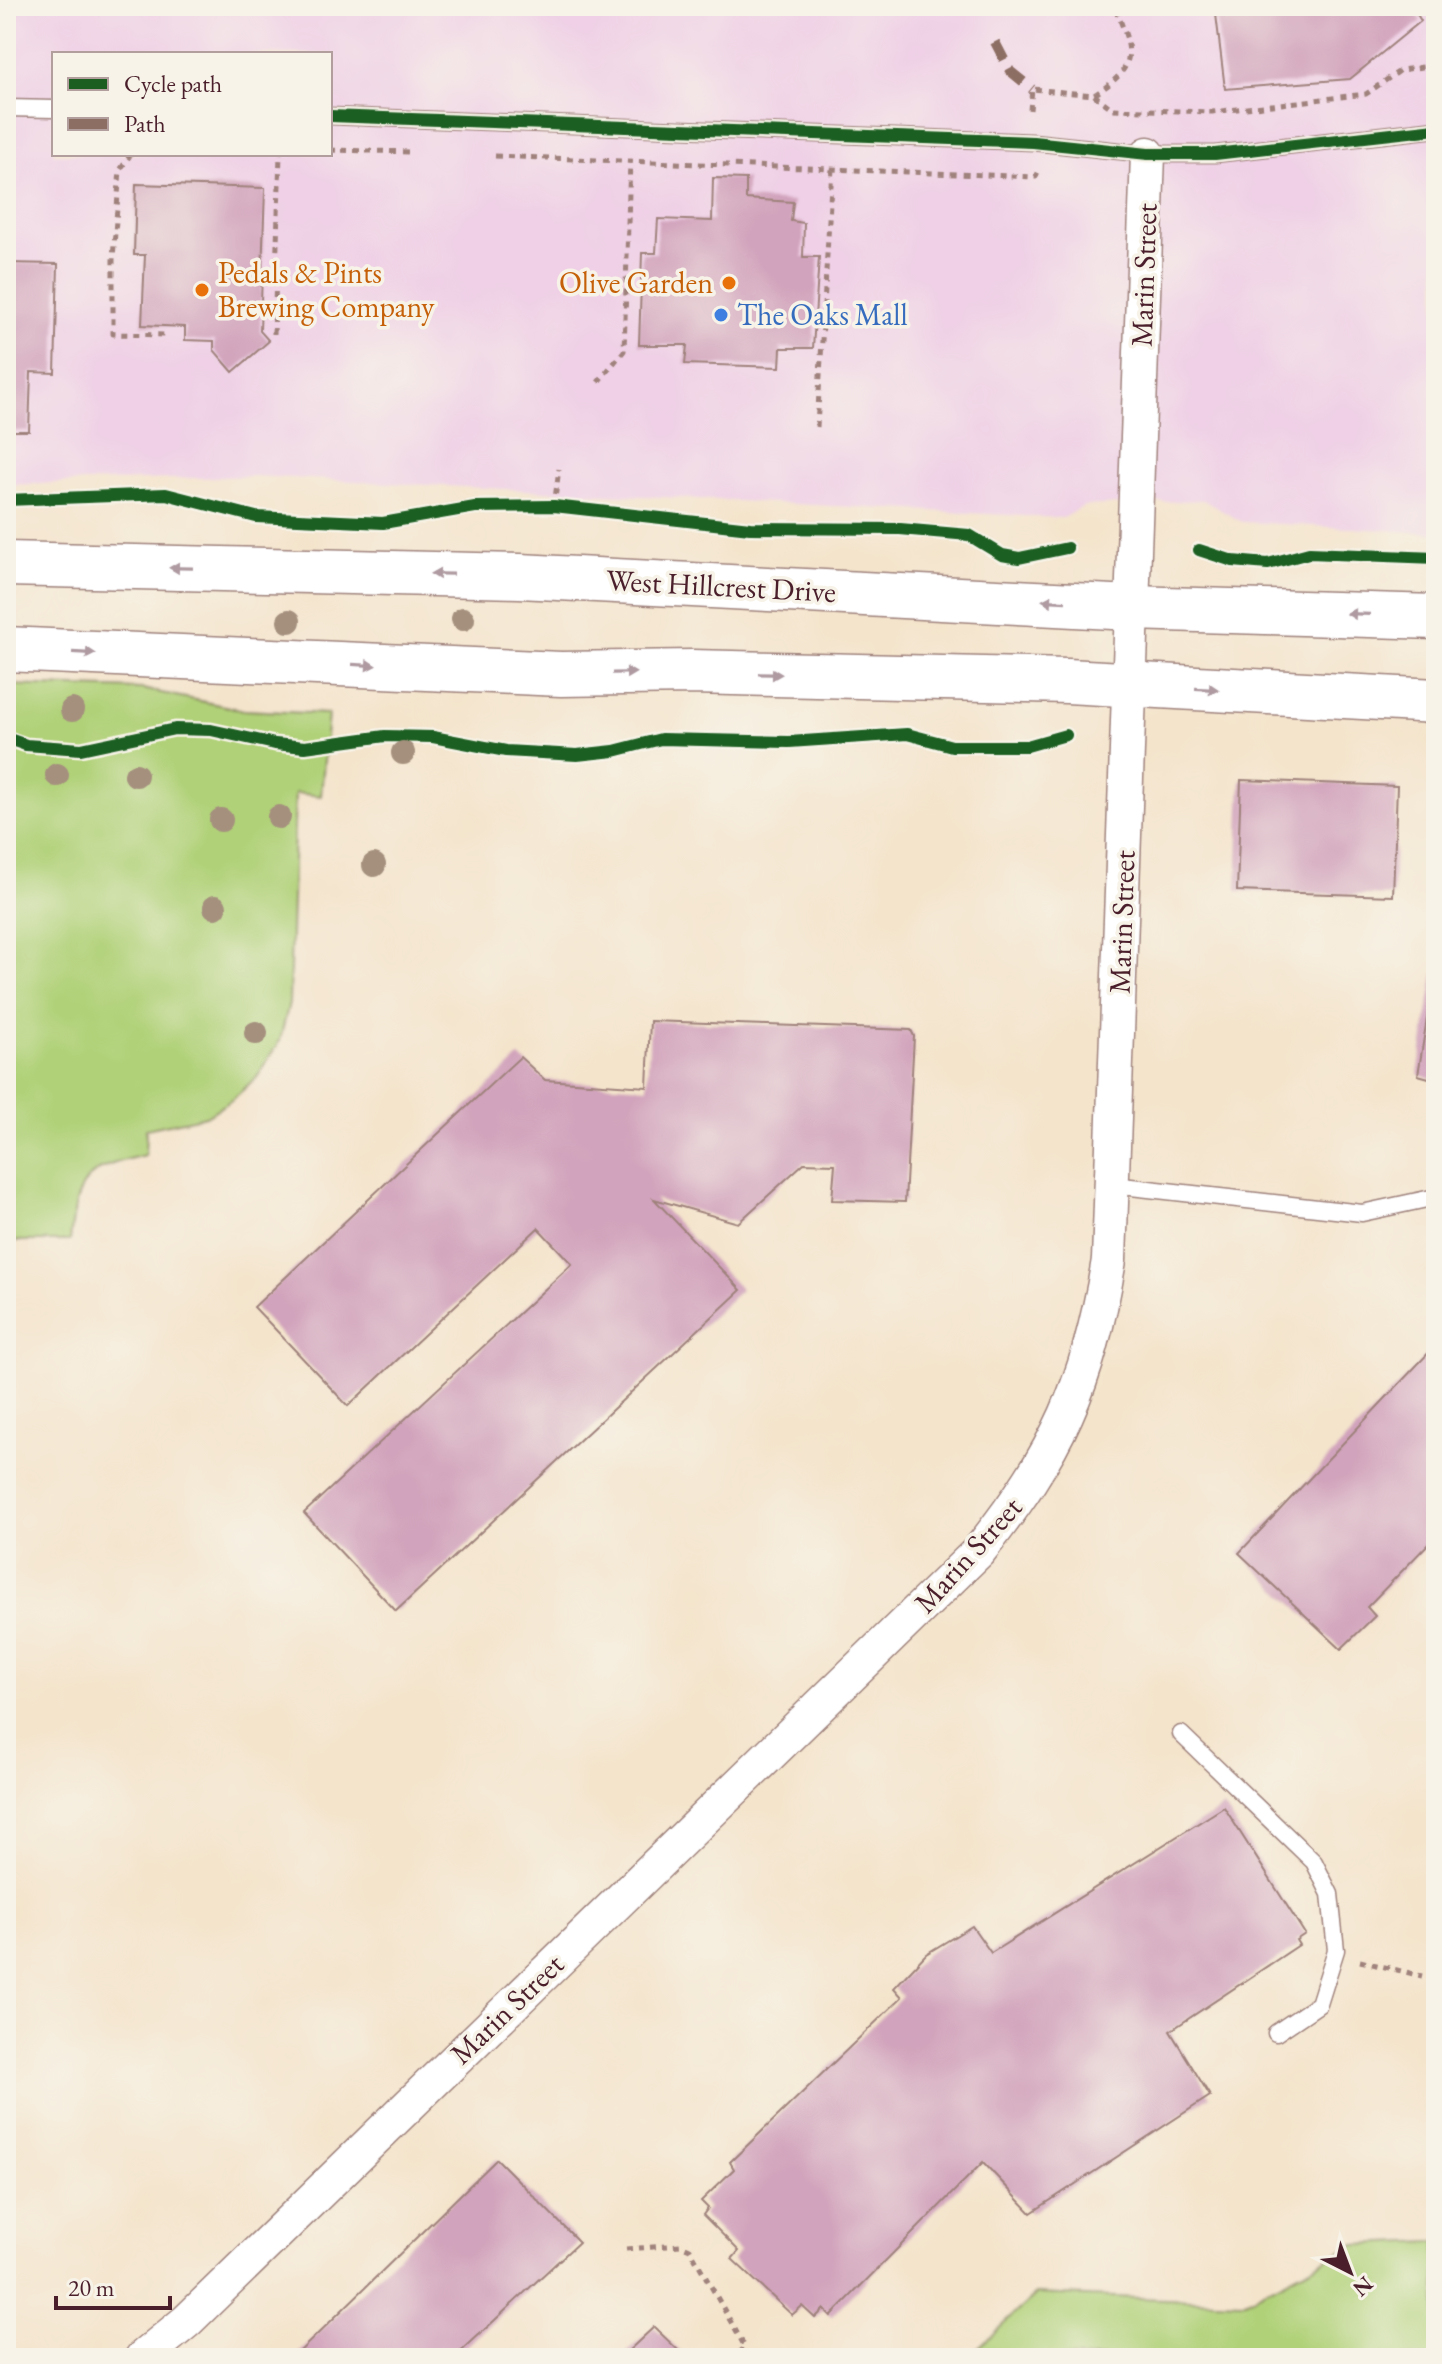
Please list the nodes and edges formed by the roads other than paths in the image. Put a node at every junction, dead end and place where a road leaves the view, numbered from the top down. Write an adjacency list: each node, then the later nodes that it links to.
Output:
1 (6, 108): 2 (lane)
2 (52, 109)
3 (332, 116): 5 (lane)
4 (1436, 129): 5 (lane)
5 (1148, 154): 7 (street, Marin Street)
6 (6, 564): 7 (main road, West Hillcrest Drive, one-way to 6)
7 (1132, 608): 8 (main road, West Hillcrest Drive, one-way to 7); 10 (street, Marin Street)
8 (1436, 617)
9 (6, 649): 10 (main road, one-way to 10)
10 (1129, 685): 11 (main road, one-way to 11); 12 (street, Marin Street)
11 (1436, 701)
12 (1113, 1185): 13 (lane); 16 (street, Marin Street)
13 (1436, 1197)
14 (1181, 1734): 15 (lane)
15 (1276, 2033)
16 (142, 2358)

